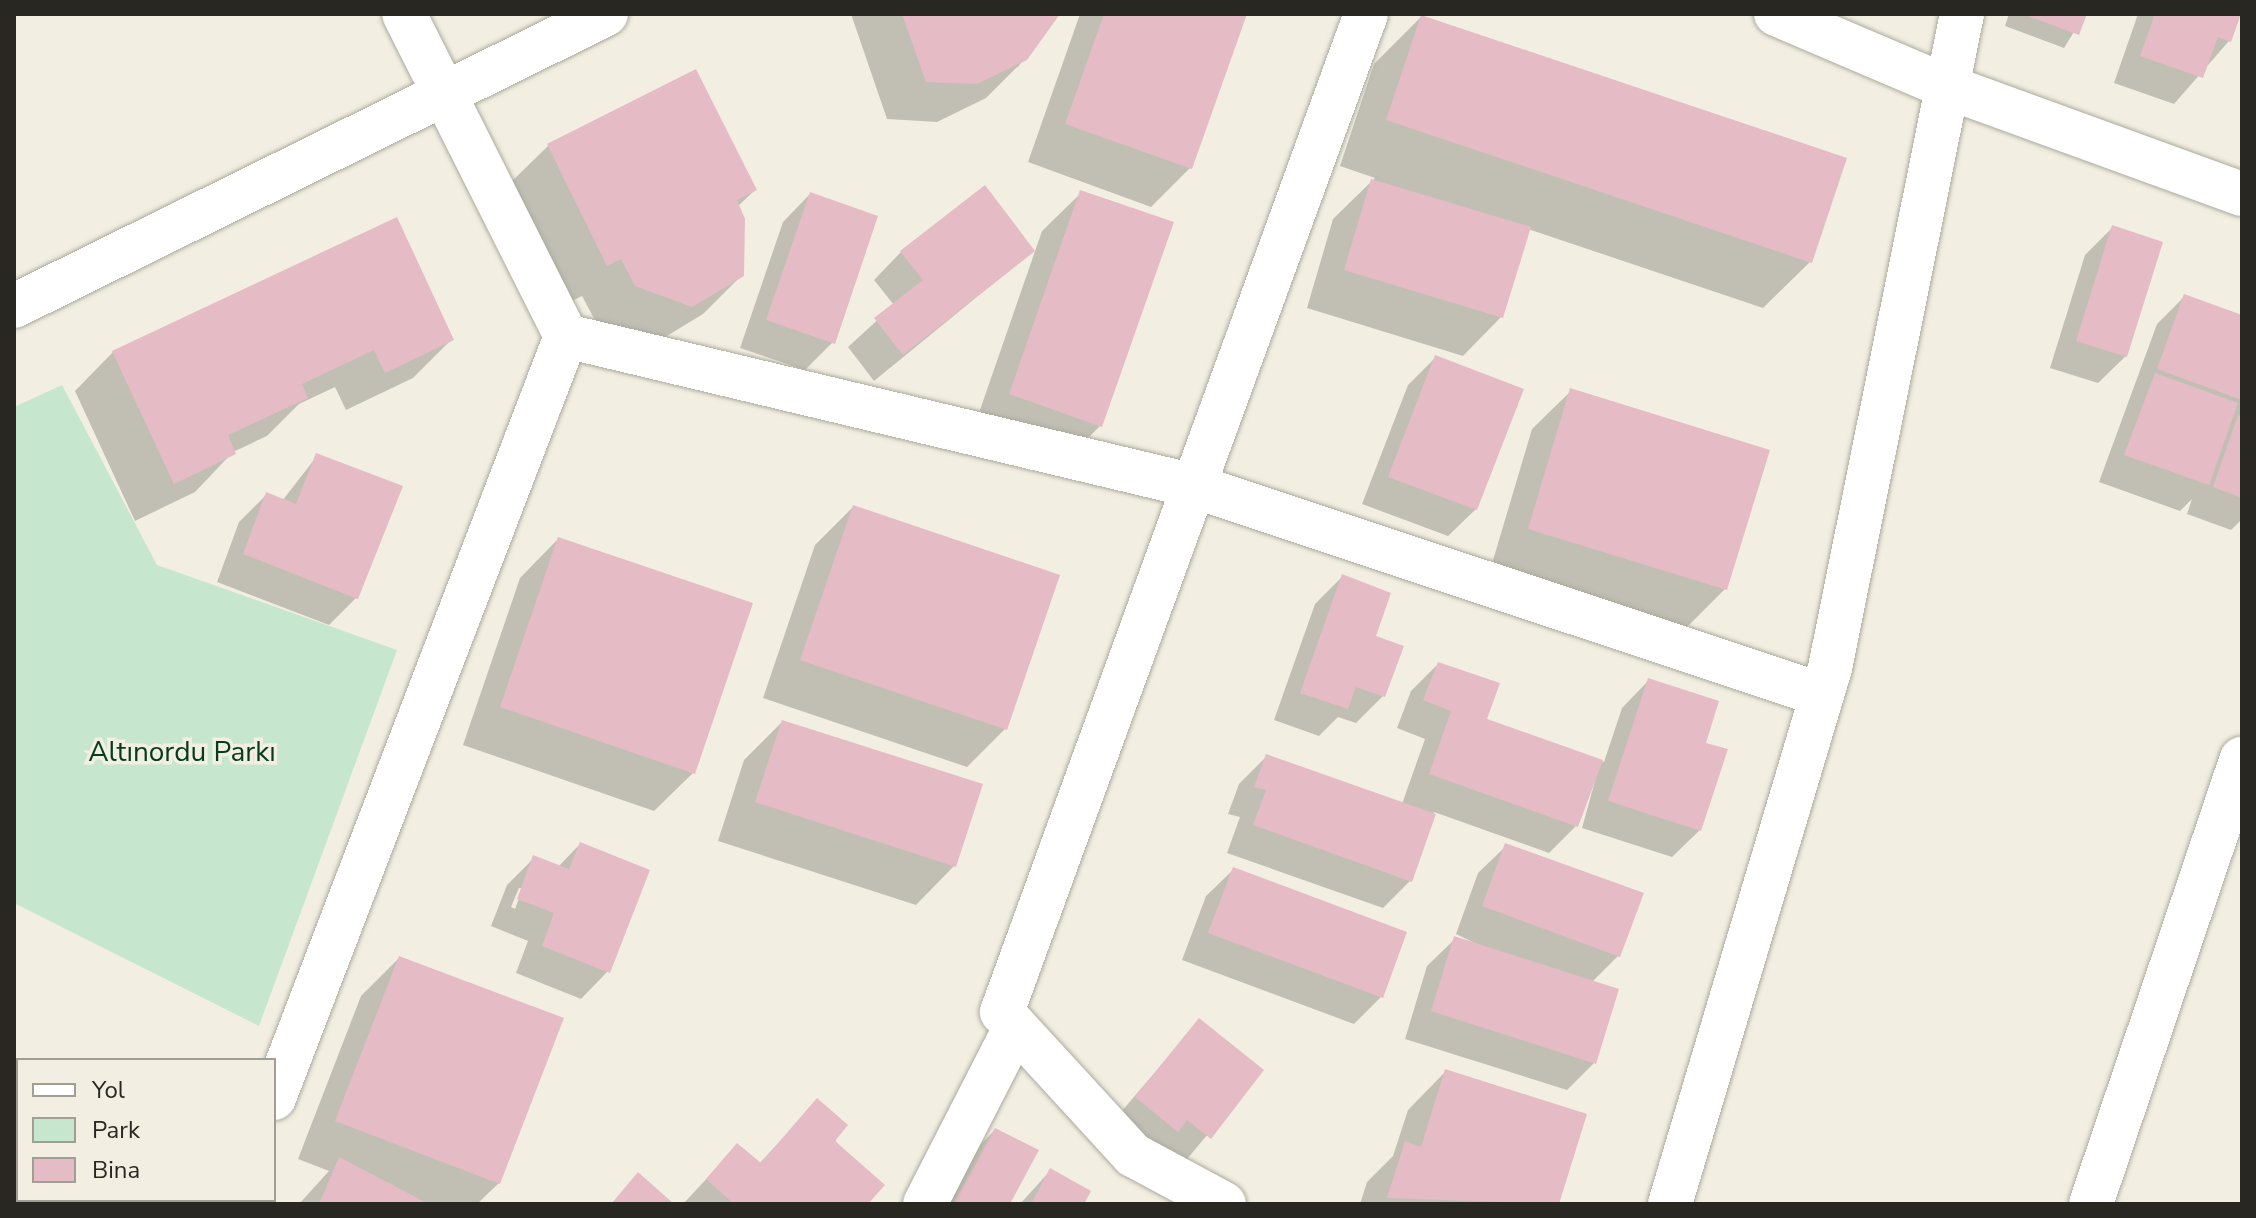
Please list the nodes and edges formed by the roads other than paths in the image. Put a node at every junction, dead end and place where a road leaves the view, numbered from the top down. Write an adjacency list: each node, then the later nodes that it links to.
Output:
1 (404, 14): 7 (street)
2 (606, 14): 7 (street)
3 (1366, 14): 11 (street)
4 (1776, 14): 6 (street)
5 (1962, 14): 6 (street)
6 (1945, 86): 8 (street); 12 (street)
7 (446, 97): 9 (street); 10 (street)
8 (2242, 194)
9 (14, 306)
10 (566, 336): 11 (street); 15 (street)
11 (1194, 486): 12 (street); 14 (street)
12 (1822, 695): 18 (street)
13 (2242, 759): 19 (street)
14 (1015, 1028): 16 (street); 17 (street)
15 (276, 1093)
16 (925, 1204)
17 (1224, 1204)
18 (1670, 1204)
19 (2091, 1204)

